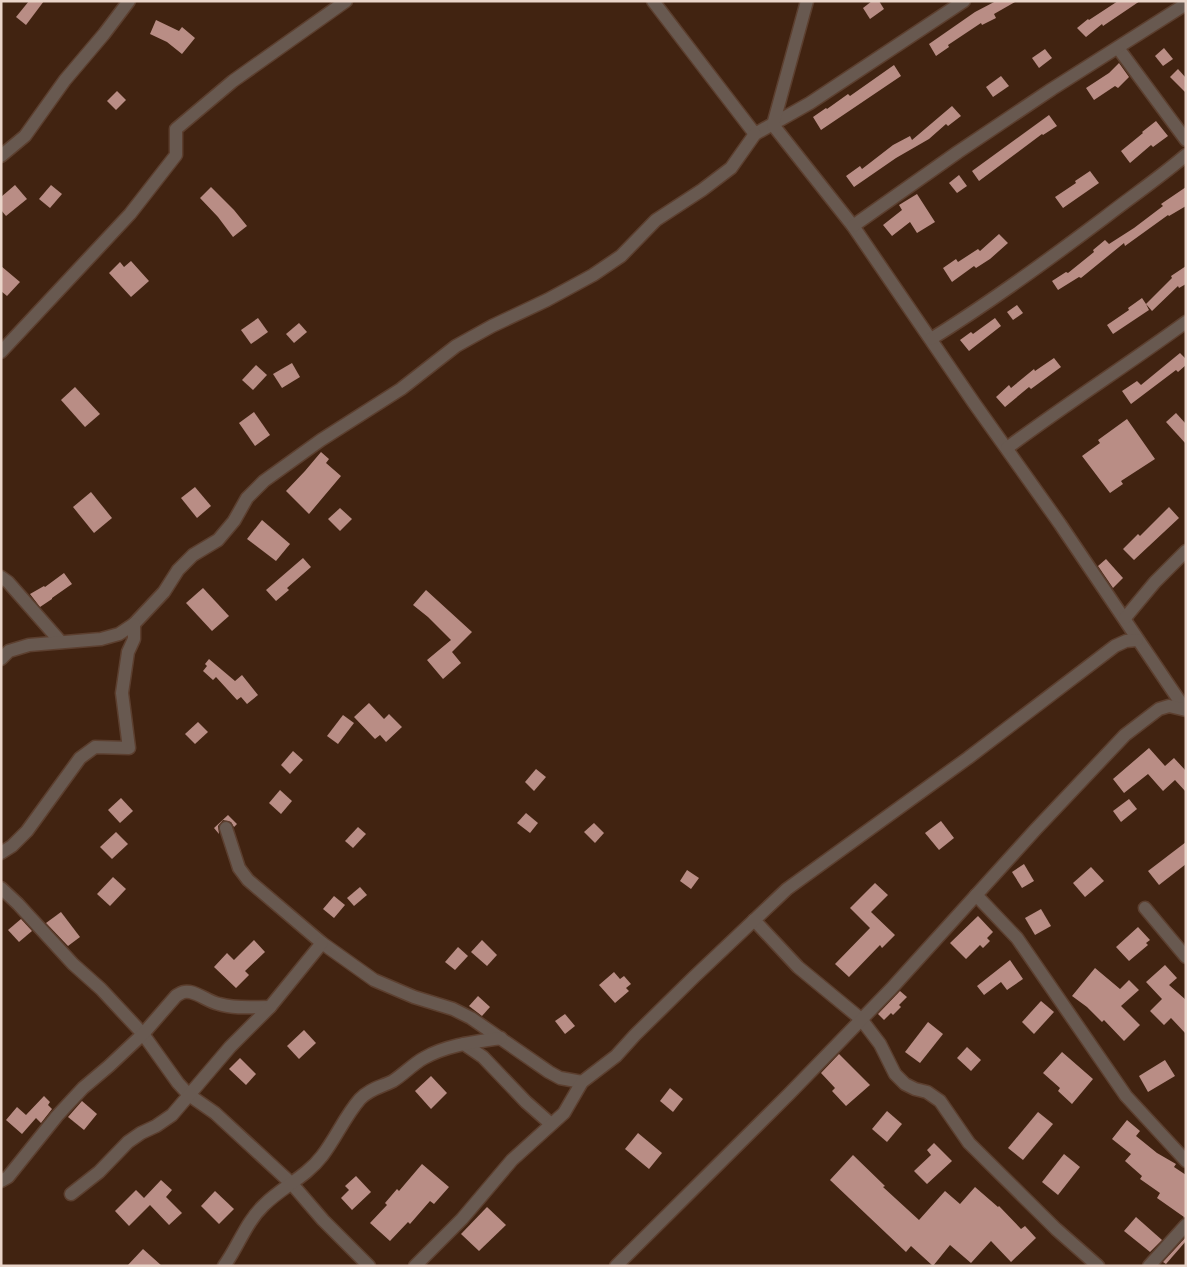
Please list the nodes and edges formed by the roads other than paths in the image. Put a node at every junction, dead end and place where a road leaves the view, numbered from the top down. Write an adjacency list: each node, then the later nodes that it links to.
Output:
1 (129, 1): 12 (street)
2 (346, 1): 16 (street)
3 (653, 1): 9 (street)
4 (807, 1): 8 (street)
5 (964, 1): 8 (street)
6 (1186, 4): 7 (street)
7 (1118, 48): 10 (street); 13 (street)
8 (773, 125): 9 (street); 13 (street)
9 (755, 134): 21 (street)
10 (1186, 140)
11 (1186, 155): 15 (street)
12 (1, 156)
13 (853, 226): 15 (street)
14 (1186, 322): 17 (street)
15 (931, 339): 17 (street)
16 (1, 352)
17 (1007, 448): 20 (street)
18 (1186, 551): 20 (street)
19 (1, 577): 23 (street)
20 (1125, 618): 22 (street)
21 (134, 624): 23 (street); 27 (street)
22 (1137, 640): 25 (street); 31 (street)
23 (60, 641): 24 (street)
24 (1, 659)
25 (1185, 709): 29 (street)
26 (226, 828): 32 (street)
27 (1, 853)
28 (1, 888): 36 (street)
29 (976, 895): 35 (street); 42 (street)
30 (1145, 908): 33 (street)
31 (754, 920): 35 (street); 39 (street)
32 (322, 942): 34 (street); 37 (street)
33 (1186, 957)
34 (270, 1007): 36 (street); 40 (street)
35 (861, 1019): 50 (street); 51 (street)
36 (143, 1034): 40 (street); 43 (street)
37 (501, 1038): 38 (street); 39 (street)
38 (464, 1044): 41 (street); 44 (street)
39 (582, 1082): 41 (street)
40 (190, 1095): 44 (street); 45 (street)
41 (551, 1124): 49 (street)
42 (1186, 1161)
43 (1, 1181)
44 (292, 1184): 47 (street); 48 (street)
45 (71, 1194)
46 (1186, 1224): 52 (street)
47 (224, 1266)
48 (370, 1266)
49 (415, 1266)
50 (616, 1266)
51 (1098, 1266)
52 (1149, 1266)

